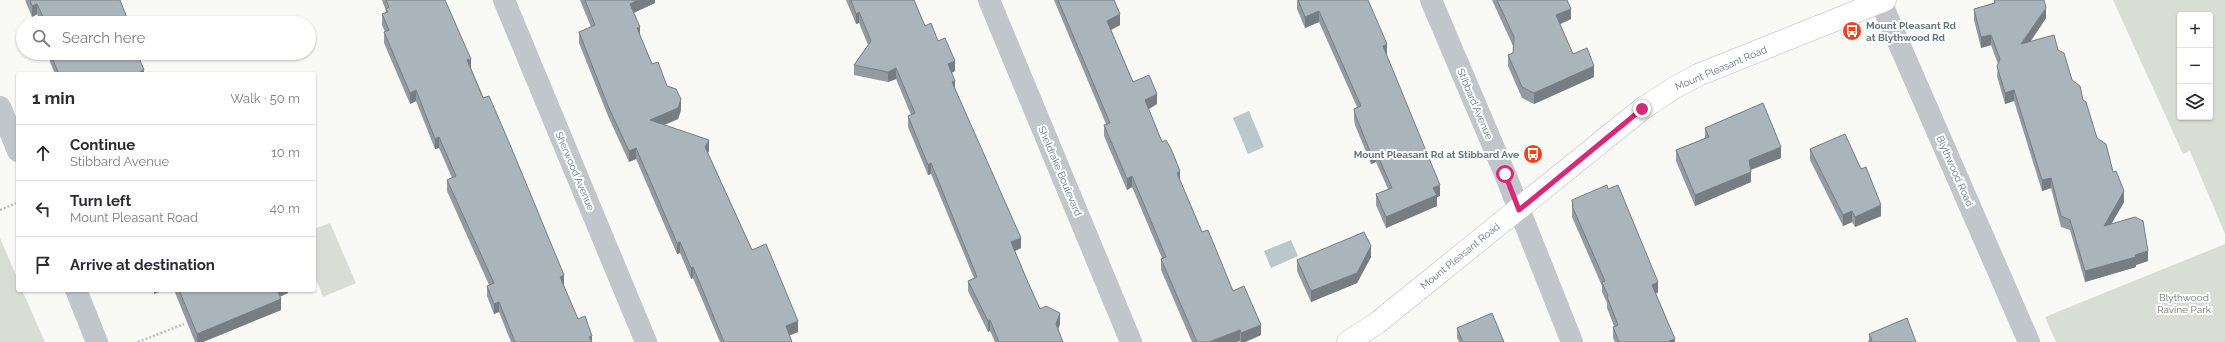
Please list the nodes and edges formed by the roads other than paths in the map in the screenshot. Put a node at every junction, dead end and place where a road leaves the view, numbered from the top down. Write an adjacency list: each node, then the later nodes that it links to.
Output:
1 (504, 0): 10 (street, Sherwood Avenue)
2 (988, 0): 11 (street, Sheldrake Boulevard)
3 (1431, 0): 7 (street, Stibbard Avenue)
4 (1882, 1): 7 (main road, Mount Pleasant Road); 14 (street, Blythwood Road)
5 (0, 107): 6 (street)
6 (16, 146)
7 (1519, 210): 12 (main road, Mount Pleasant Road); 13 (street, Stibbard Avenue)
8 (77, 292): 9 (street)
9 (97, 342)
10 (646, 342)
11 (1131, 342)
12 (1348, 342)
13 (1572, 342)
14 (2029, 342)

